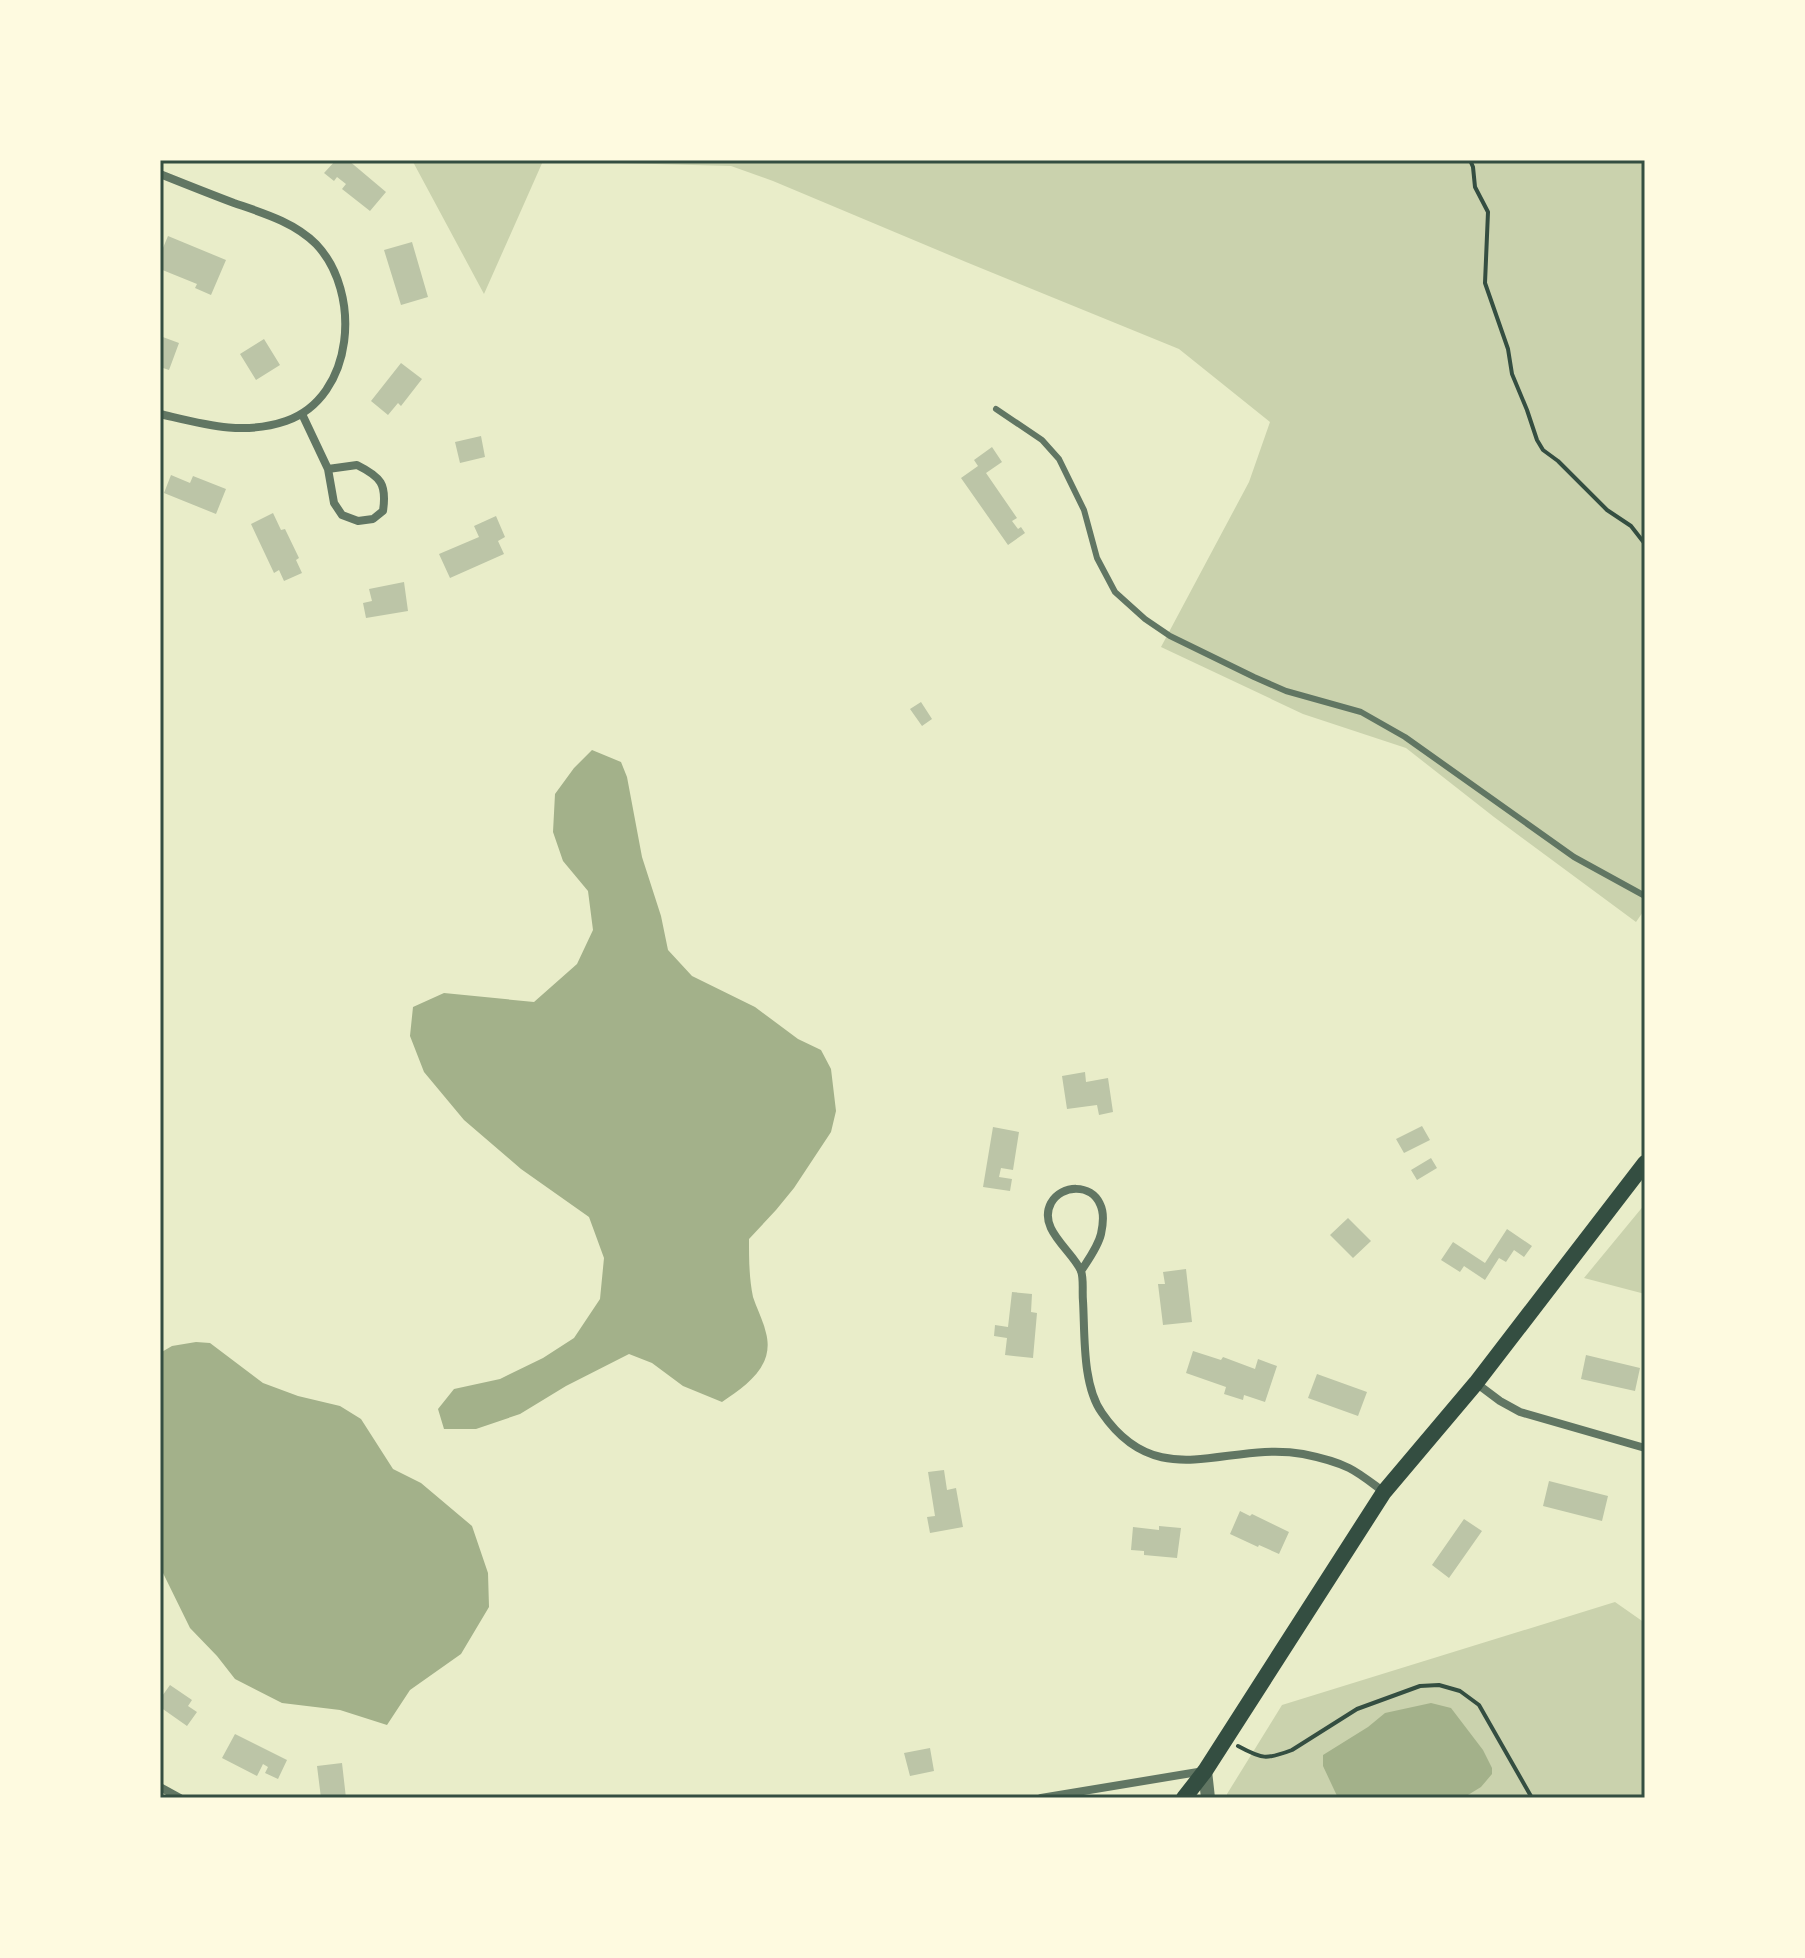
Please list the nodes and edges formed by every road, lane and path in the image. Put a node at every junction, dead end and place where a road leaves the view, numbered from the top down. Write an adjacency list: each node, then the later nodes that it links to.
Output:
1 (1470, 160): 7 (path)
2 (160, 174): 5 (street)
3 (996, 409): 8 (lane)
4 (160, 414): 5 (street)
5 (302, 414): 6 (street)
6 (328, 469): 6 (street)
7 (1645, 544)
8 (1645, 896)
9 (1645, 1163): 11 (main road)
10 (1081, 1271): 10 (street); 13 (street)
11 (1476, 1383): 12 (street); 13 (main road)
12 (1645, 1448)
13 (1384, 1492): 14 (main road)
14 (1225, 1739): 15 (main road); 21 (path)
15 (1205, 1771): 18 (street); 19 (main road); 20 (street)
16 (160, 1787): 17 (street)
17 (180, 1798)
18 (1041, 1798)
19 (1184, 1798)
20 (1208, 1798)
21 (1532, 1798)

